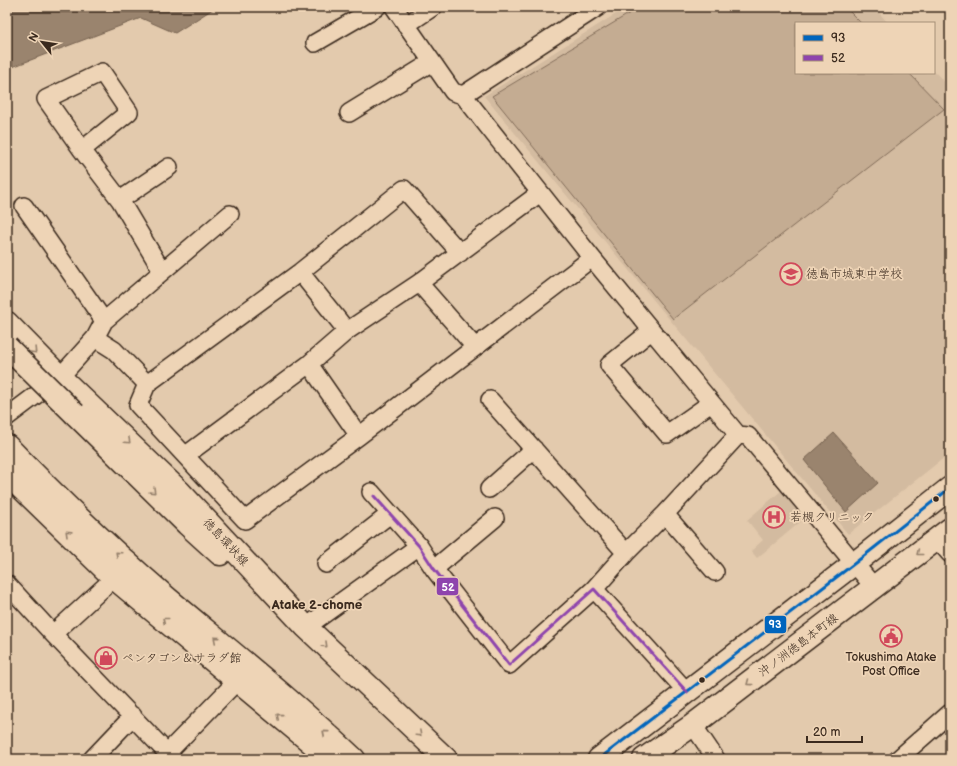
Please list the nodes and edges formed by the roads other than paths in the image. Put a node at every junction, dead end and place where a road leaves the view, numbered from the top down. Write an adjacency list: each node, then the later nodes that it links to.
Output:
1 (377, 7): 6 (street)
2 (394, 7): 5 (street)
3 (433, 7): 5 (street)
4 (598, 7): 8 (street)
5 (406, 25): 7 (street)
6 (315, 43)
7 (432, 62): 8 (street); 9 (street)
8 (463, 95): 12 (street)
9 (350, 113)
10 (82, 150): 10 (street); 13 (street)
11 (169, 167): 13 (street)
12 (540, 193): 16 (street); 17 (street)
13 (120, 200): 18 (street)
14 (24, 206): 21 (street)
15 (230, 214): 18 (street)
16 (460, 253): 19 (street); 20 (street)
17 (592, 258): 24 (street); 27 (street)
18 (162, 271): 21 (street)
19 (300, 272): 23 (street); 30 (street)
20 (419, 283): 23 (street); 27 (street)
21 (104, 320): 25 (street)
22 (7, 323): 29 (main road, 徳島環状線, one-way to 29)
23 (346, 331): 28 (street)
24 (651, 331): 32 (street); 32 (street)
25 (95, 338): 29 (street); 30 (street)
26 (7, 347): 57 (main road, one-way to 57, bridge)
27 (475, 347): 34 (street)
28 (309, 364): 34 (street); 38 (street)
29 (60, 377): 33 (street); 57 (main road, 徳島環状線, one-way to 57)
30 (146, 384): 38 (street)
31 (490, 400): 37 (street)
32 (711, 403): 35 (street)
33 (7, 417)
34 (359, 436): 38 (street)
35 (738, 436): 44 (street); 49 (street)
36 (7, 446): 67 (main road, one-way to 36)
37 (534, 449): 41 (street); 48 (street)
38 (186, 455)
39 (7, 474): 53 (main road, one-way to 39)
40 (950, 488): 49 (main road)
41 (489, 489)
42 (371, 492): 43 (street)
43 (390, 514): 47 (street); 50 (street)
44 (665, 514): 48 (street); 52 (street)
45 (495, 518): 51 (street)
46 (946, 540): 55 (main road, 沖ノ洲徳島本町線, one-way to 55)
47 (419, 546): 51 (street); 57 (street)
48 (626, 553): 56 (street)
49 (855, 563): 55 (street); 60 (main road)
50 (326, 564)
51 (434, 569): 56 (street)
52 (715, 572)
53 (114, 578): 58 (street); 59 (main road, one-way to 53)
54 (7, 584): 58 (street)
55 (874, 587): 63 (main road, 沖ノ洲徳島本町線, one-way to 63)
56 (594, 589): 60 (street)
57 (306, 627): 68 (main road, 徳島環状線, one-way to 68)
58 (53, 634): 62 (street)
59 (237, 681): 64 (street); 66 (main road, one-way to 59)
60 (687, 692): 69 (main road)
61 (950, 713): 72 (street)
62 (133, 716): 64 (street); 65 (street)
63 (693, 725): 70 (main road, 沖ノ洲徳島本町線); 71 (street)
64 (170, 756)
65 (92, 759)
66 (331, 759)
67 (354, 759)
68 (446, 759)
69 (599, 759)
70 (644, 759)
71 (716, 759)
72 (898, 759)

